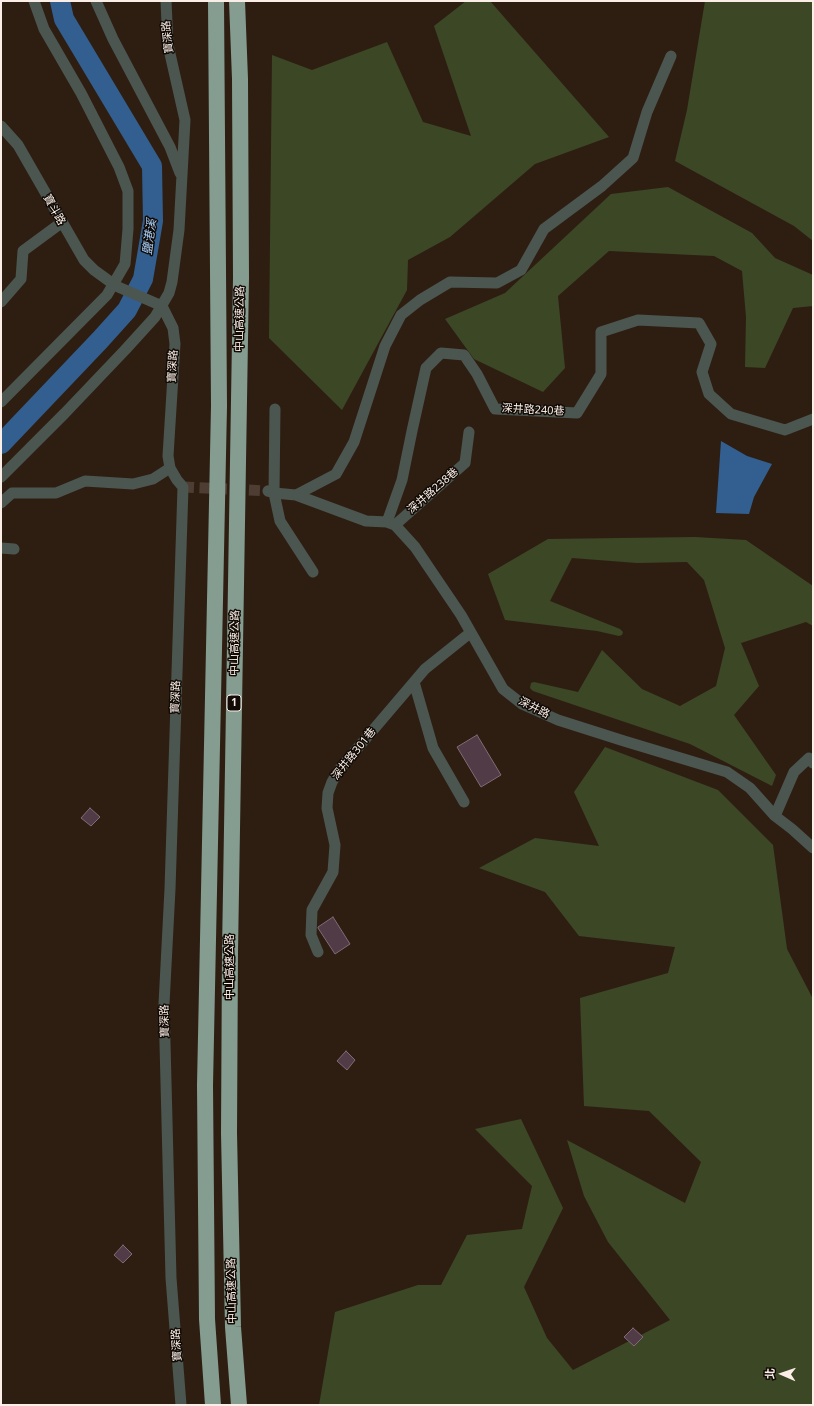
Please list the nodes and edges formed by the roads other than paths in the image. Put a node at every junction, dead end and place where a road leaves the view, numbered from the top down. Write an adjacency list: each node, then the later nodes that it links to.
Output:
1 (34, 1): 10 (street)
2 (96, 1): 8 (street)
3 (166, 1): 8 (street, 寶深路)
4 (216, 1): 34 (highway, 中山高速公路 / 1)
5 (237, 1): 35 (highway, 中山高速公路 / 1)
6 (671, 56): 20 (street)
7 (1, 126): 9 (street, 寶斗路)
8 (182, 179): 12 (street, 寶深路)
9 (61, 223): 10 (street, 寶斗路); 11 (street)
10 (114, 286): 12 (street, 寶斗路); 13 (street)
11 (1, 302)
12 (162, 306): 17 (street, 寶深路); 18 (street)
13 (1, 402)
14 (275, 409): 19 (street)
15 (813, 419): 22 (street, 深井路240巷)
16 (469, 432): 22 (street, 深井路238巷)
17 (170, 468): 21 (street); 33 (street, 寶深路)
18 (1, 477)
19 (271, 492): 20 (street); 25 (street)
20 (296, 495): 22 (street)
21 (1, 503)
22 (391, 524): 26 (street, 深井路)
23 (1, 548): 24 (street)
24 (14, 549)
25 (313, 572)
26 (470, 632): 27 (street, 深井路301巷); 30 (street, 深井路)
27 (414, 682): 29 (street); 32 (street, 深井路301巷)
28 (813, 763): 30 (street)
29 (464, 802)
30 (775, 816): 31 (street, 深井路)
31 (813, 848)
32 (318, 952)
33 (180, 1405)
34 (214, 1405)
35 (239, 1405)

